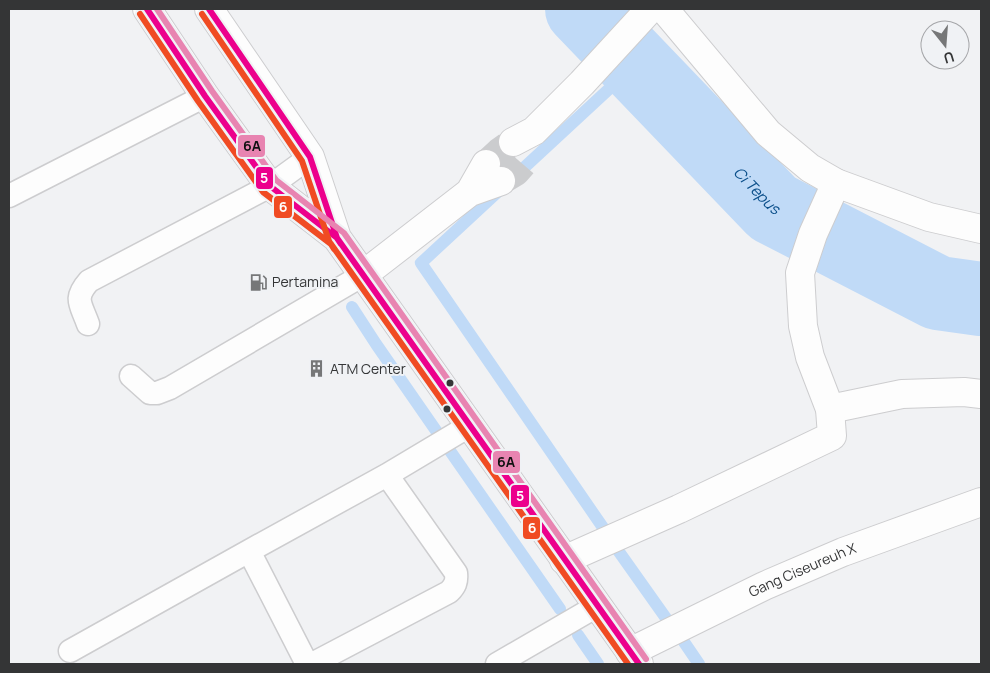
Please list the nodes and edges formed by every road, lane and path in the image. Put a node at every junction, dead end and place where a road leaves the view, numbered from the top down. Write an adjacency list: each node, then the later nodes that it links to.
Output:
1 (148, 9): 5 (street)
2 (209, 9): 7 (street)
3 (650, 9): 6 (street)
4 (664, 9): 10 (street)
5 (205, 96): 9 (street); 11 (lane)
6 (525, 144)
7 (310, 158): 9 (lane); 13 (street)
8 (494, 173): 14 (street)
9 (270, 186): 13 (street); 15 (lane)
10 (834, 189): 12 (street); 18 (street)
11 (9, 196)
12 (981, 229)
13 (337, 238): 14 (street)
14 (363, 275): 16 (lane); 19 (street)
15 (88, 324)
16 (131, 376)
17 (981, 394): 18 (street)
18 (830, 409): 23 (street)
19 (469, 426): 20 (lane); 23 (street)
20 (387, 475): 22 (lane); 28 (lane)
21 (981, 502): 26 (street, Gang Ciseureuh X)
22 (249, 551): 25 (lane); 27 (lane)
23 (564, 560): 24 (street)
24 (597, 606): 26 (street); 29 (lane)
25 (70, 651)
26 (634, 658)
27 (307, 664)
28 (312, 664)
29 (497, 664)

